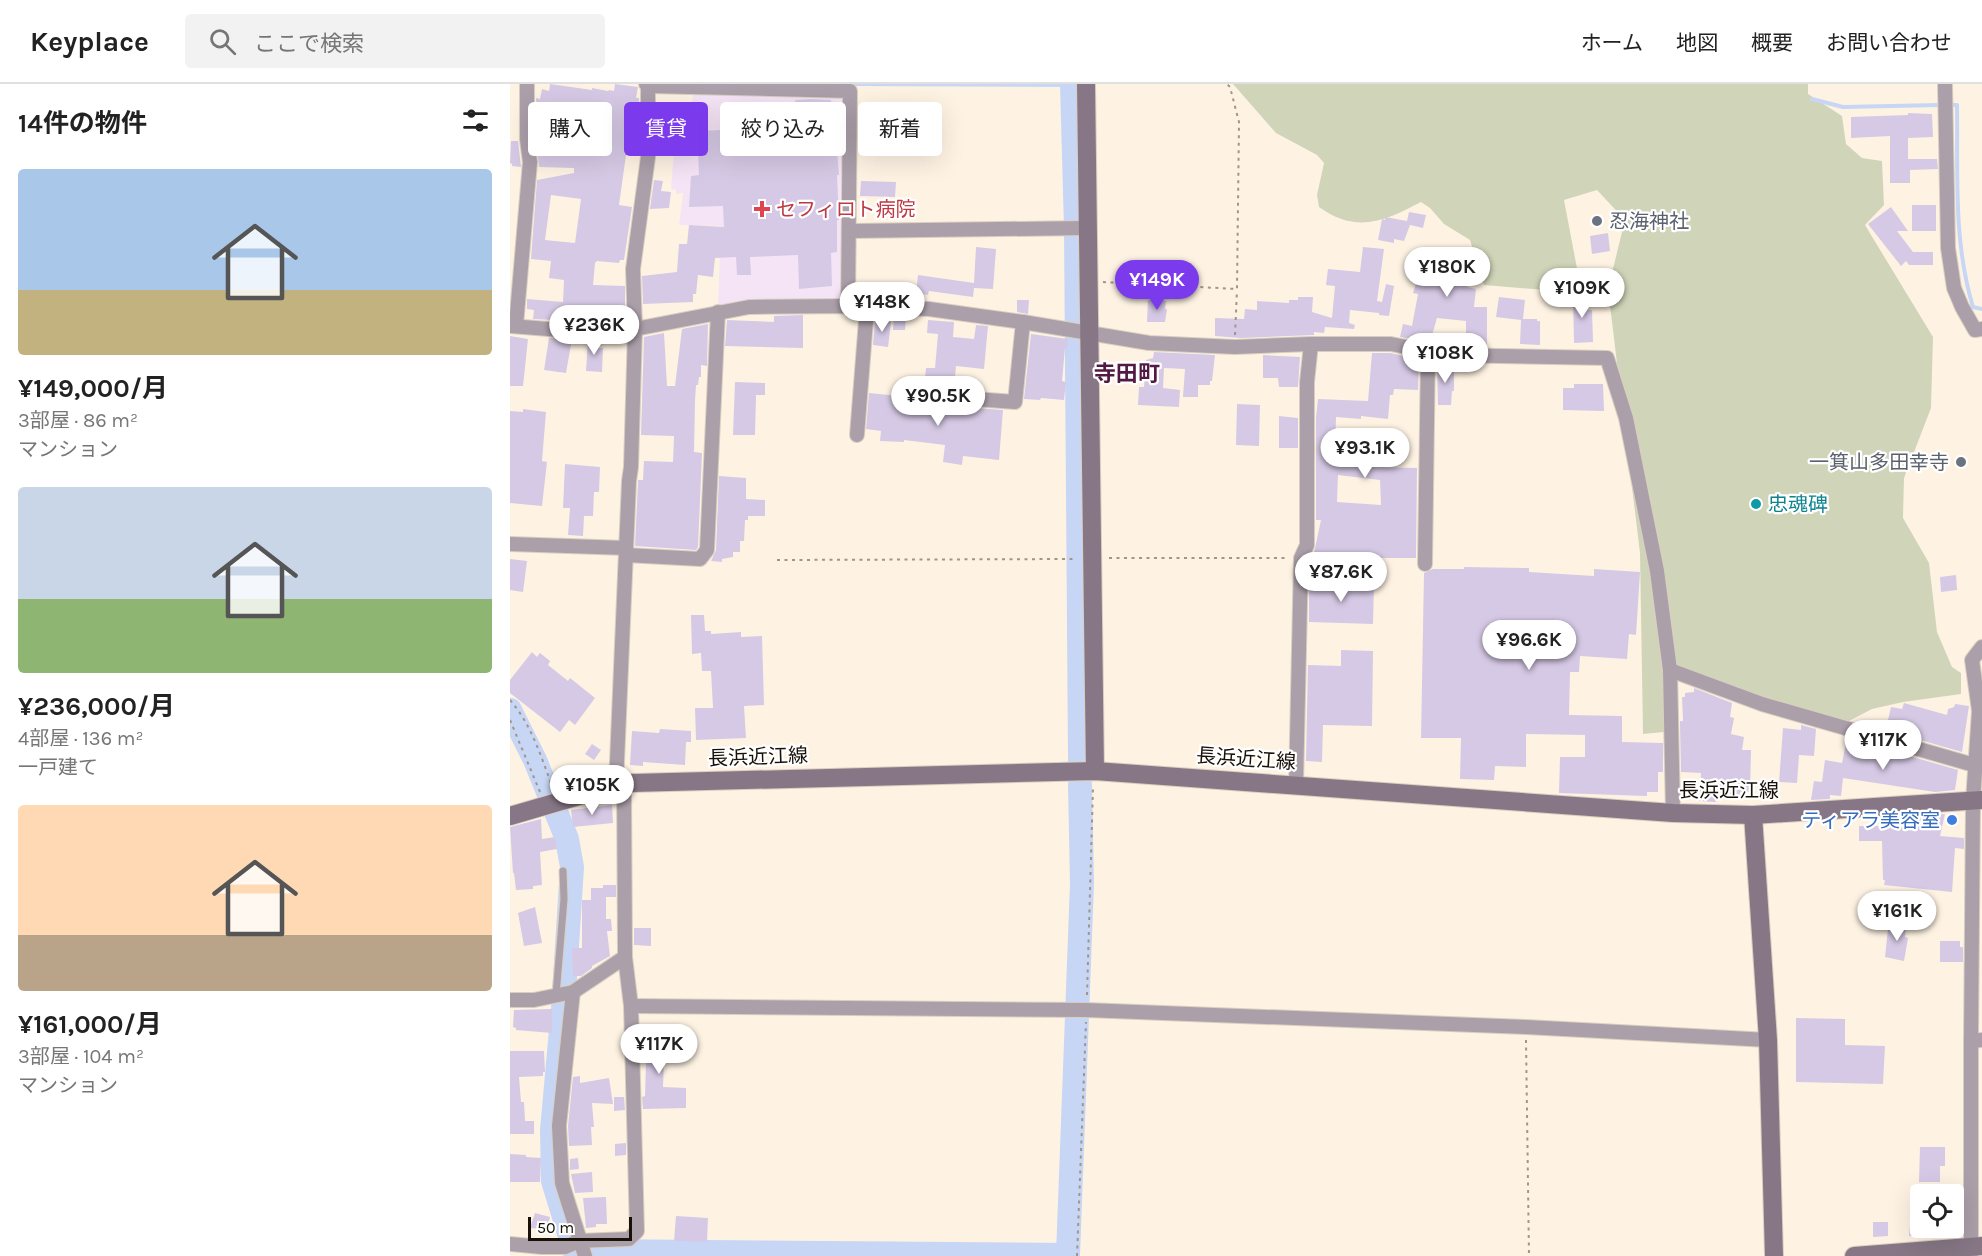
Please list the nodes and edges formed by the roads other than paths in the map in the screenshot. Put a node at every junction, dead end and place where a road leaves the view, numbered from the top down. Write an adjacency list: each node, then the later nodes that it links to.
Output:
1 (527, 84): 11 (street)
2 (1086, 84): 5 (main road)
3 (1945, 84): 13 (street)
4 (647, 85): 6 (street); 12 (street)
5 (1080, 228): 6 (street); 14 (main road)
6 (850, 231): 7 (street)
7 (848, 306): 8 (street); 9 (street)
8 (867, 307): 10 (street); 18 (street)
9 (718, 312): 12 (street); 20 (street)
10 (1023, 322): 14 (street); 17 (street)
11 (513, 326): 12 (street)
12 (635, 329): 20 (street)
13 (1982, 329)
14 (1081, 331): 15 (street); 26 (main road)
15 (1311, 344): 16 (street); 27 (street)
16 (1428, 351): 21 (street); 23 (street)
17 (907, 394)
18 (857, 435)
19 (510, 544): 20 (street)
20 (626, 551): 28 (street)
21 (1425, 564)
22 (1982, 647): 24 (street)
23 (1670, 670): 25 (street); 30 (street)
24 (1980, 711): 25 (street)
25 (1974, 765): 29 (street)
26 (1095, 771): 27 (main road, 長浜近江線); 28 (main road, 長浜近江線)
27 (1296, 784): 30 (main road, 長浜近江線)
28 (620, 785): 32 (main road, 長浜近江線); 34 (street)
29 (1978, 800): 31 (main road, 長浜近江線); 39 (street)
30 (1673, 813): 31 (main road, 長浜近江線)
31 (1753, 815): 38 (main road)
32 (510, 816)
33 (563, 871): 35 (lane)
34 (625, 957): 35 (street); 37 (street)
35 (564, 994): 36 (street); 41 (street)
36 (510, 1000)
37 (631, 1006): 38 (street); 41 (street)
38 (1768, 1040): 43 (main road)
39 (1976, 1040): 42 (street)
40 (510, 1244): 41 (street)
41 (577, 1247)
42 (1975, 1249): 44 (main road)
43 (1774, 1256)
44 (1854, 1256)

